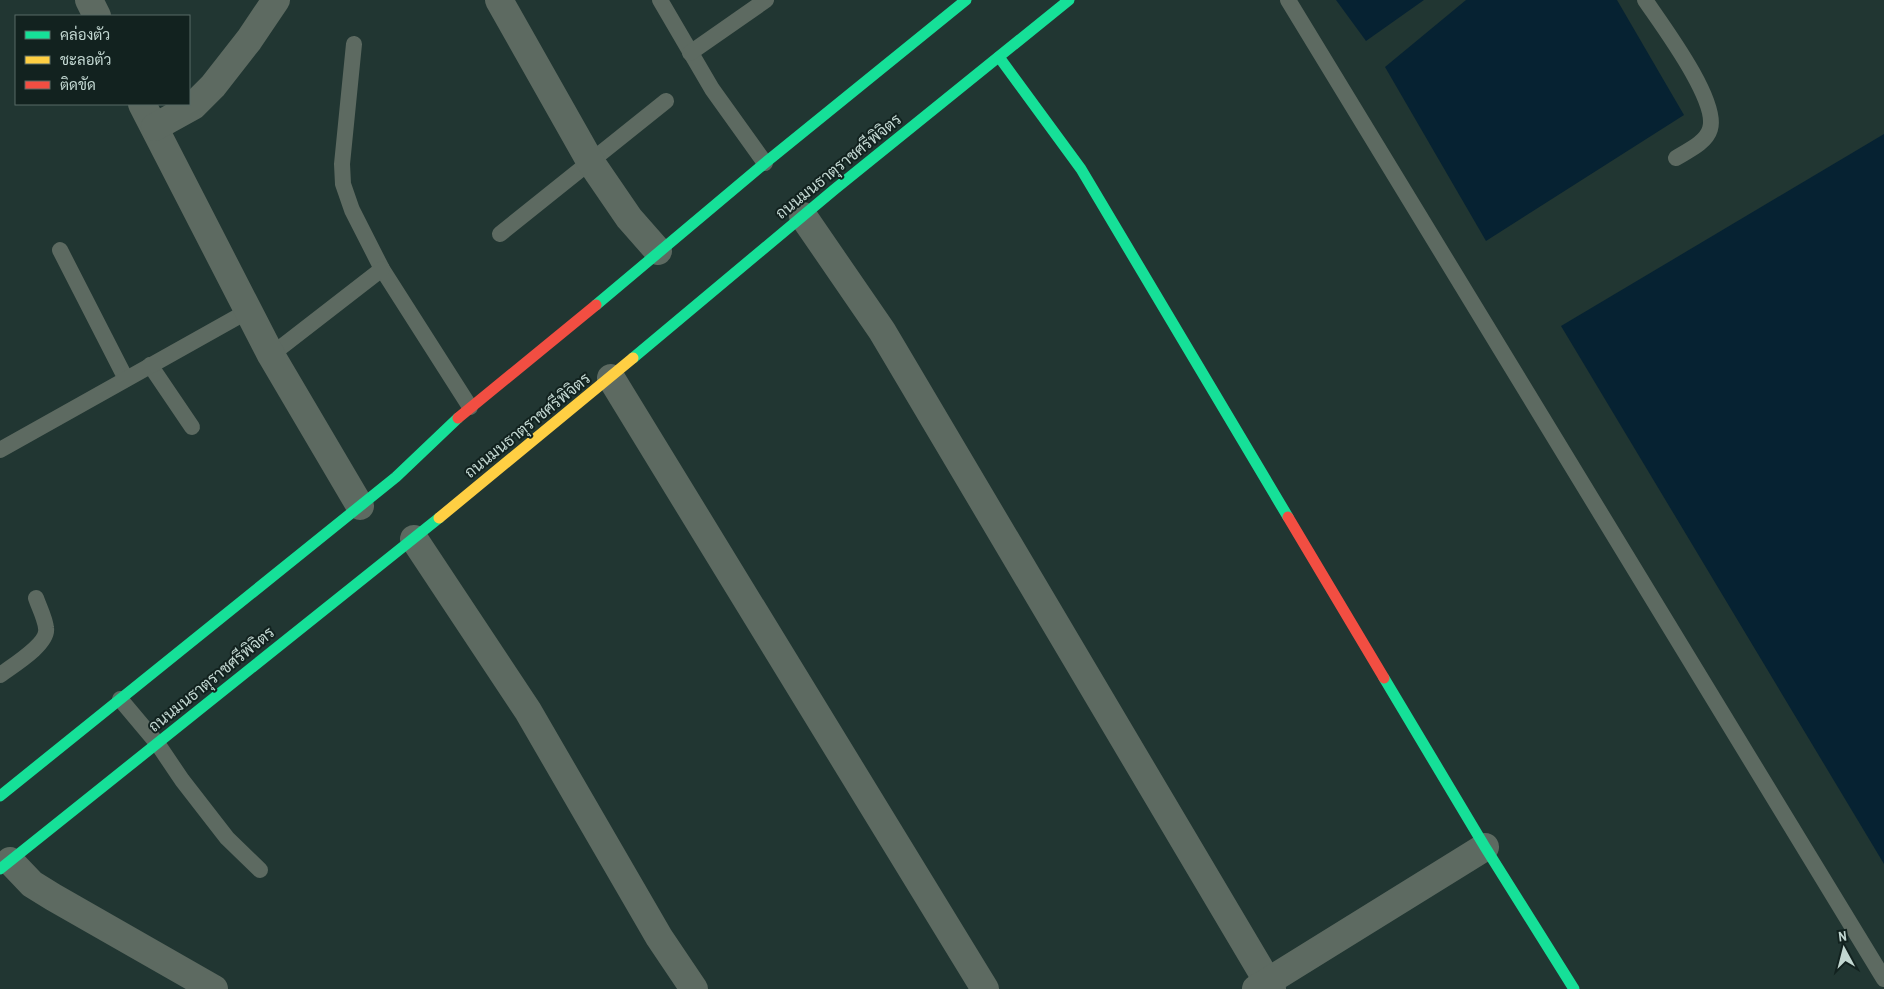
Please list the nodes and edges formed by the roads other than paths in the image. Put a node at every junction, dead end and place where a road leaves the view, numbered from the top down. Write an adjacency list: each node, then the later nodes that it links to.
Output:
1 (89, 0): 10 (street)
2 (276, 0): 16 (street)
3 (499, 0): 18 (street)
4 (660, 0): 12 (lane)
5 (766, 0): 12 (lane)
6 (966, 0): 19 (street)
7 (1069, 0): 13 (street, ถนนมนธาตุราชศรีพิจิตร)
8 (1288, 0): 43 (lane)
9 (1645, 0): 17 (lane)
10 (96, 15)
11 (354, 44): 24 (lane)
12 (690, 53): 19 (lane)
13 (999, 57): 20 (street, ถนนมนธาตุราชศรีพิจิตร); 40 (street)
14 (666, 101): 18 (lane)
15 (143, 105): 16 (street)
16 (155, 128): 25 (street)
17 (1676, 158)
18 (590, 161): 21 (lane); 23 (street)
19 (765, 163): 23 (street)
20 (802, 216): 29 (street, ถนนมนธาตุราชศรีพิจิตร); 44 (street)
21 (500, 234)
22 (60, 250): 28 (lane)
23 (658, 251): 30 (street)
24 (382, 269): 26 (lane); 30 (lane)
25 (248, 311): 26 (street); 27 (lane)
26 (271, 355): 33 (street)
27 (150, 365): 28 (lane); 31 (lane)
28 (126, 378): 32 (lane)
29 (610, 378): 34 (street, ถนนมนธาตุราชศรีพิจิตร); 47 (street)
30 (470, 407): 33 (street)
31 (192, 427)
32 (0, 450)
33 (360, 506): 37 (street)
34 (414, 539): 38 (street, ถนนมนธาตุราชศรีพิจิตร); 46 (street)
35 (36, 598): 36 (lane)
36 (0, 675)
37 (120, 699): 38 (lane); 39 (street)
38 (157, 743): 41 (street, ถนนมนธาตุราชศรีพิจิตร); 42 (lane)
39 (0, 795)
40 (1485, 847): 44 (street); 48 (street)
41 (5, 865): 45 (street)
42 (260, 870)
43 (1884, 979)
44 (1265, 987)
45 (214, 989)
46 (694, 989)
47 (985, 989)
48 (1574, 989)

